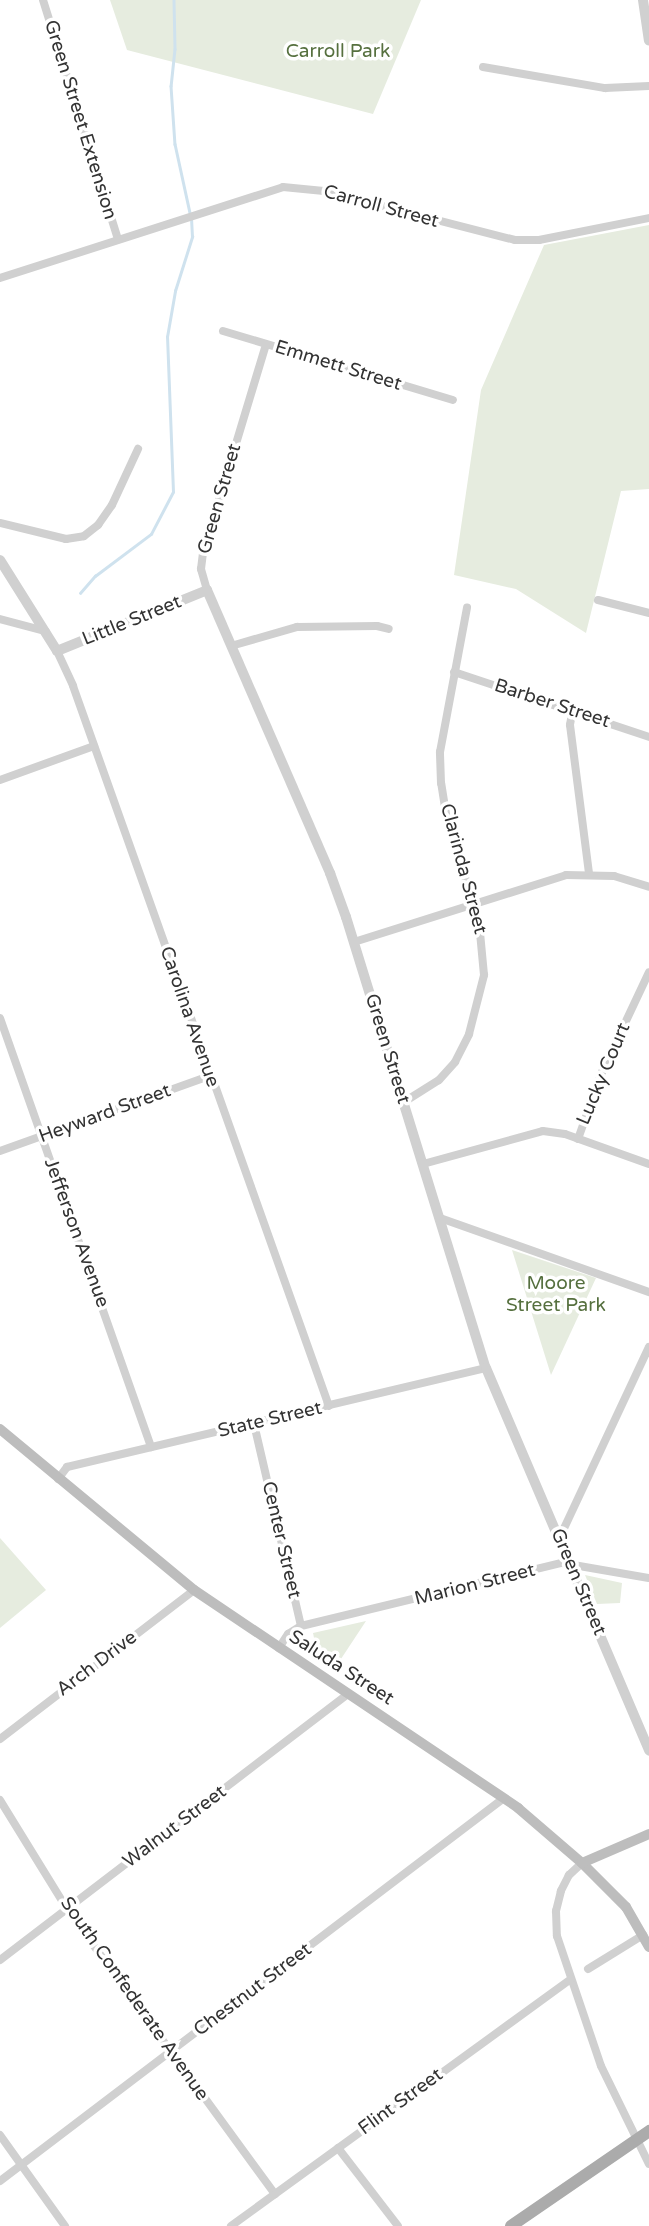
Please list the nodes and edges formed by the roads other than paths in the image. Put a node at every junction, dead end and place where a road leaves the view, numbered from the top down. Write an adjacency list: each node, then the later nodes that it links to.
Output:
1 (43, 0): 7 (street, Green Street Extension)
2 (643, 0): 3 (street)
3 (649, 41)
4 (483, 67): 5 (street)
5 (649, 86)
6 (649, 218): 7 (street, Carroll Street)
7 (118, 240): 8 (street, Carroll Street)
8 (0, 278)
9 (223, 331): 10 (street, Emmett Street)
10 (266, 344): 11 (street, Emmett Street); 15 (street, Green Street)
11 (453, 400)
12 (138, 449): 13 (street)
13 (0, 523)
14 (0, 560): 21 (street, Carolina Avenue)
15 (207, 590): 22 (street, Green Street); 23 (street, Little Street)
16 (598, 600): 18 (street)
17 (467, 608): 24 (street, Clarinda Street)
18 (649, 613)
19 (0, 619): 21 (street)
20 (389, 629): 22 (street)
21 (45, 631): 23 (street, Carolina Avenue)
22 (231, 646): 32 (street, Green Street)
23 (57, 651): 27 (street, Carolina Avenue)
24 (454, 672): 25 (street, Barber Street); 31 (street, Clarinda Street)
25 (573, 709): 26 (street, Barber Street); 29 (street)
26 (649, 737)
27 (94, 746): 28 (street); 35 (street, Carolina Avenue)
28 (0, 780)
29 (589, 873): 30 (street); 31 (street)
30 (649, 887)
31 (474, 902): 32 (street); 36 (street, Clarinda Street)
32 (354, 942): 36 (street, Green Street)
33 (649, 972): 38 (street, Lucky Court)
34 (0, 1018): 37 (street, Jefferson Avenue)
35 (210, 1076): 37 (street, Heyward Street); 46 (street, Carolina Avenue)
36 (404, 1102): 40 (street, Green Street)
37 (42, 1136): 39 (street, Heyward Street); 49 (street, Jefferson Avenue)
38 (578, 1139): 40 (street); 41 (street)
39 (0, 1151)
40 (423, 1164): 42 (street, Green Street)
41 (649, 1164)
42 (440, 1218): 43 (street); 45 (street, Green Street)
43 (649, 1292)
44 (649, 1347): 51 (street)
45 (486, 1368): 46 (street, State Street); 51 (street, Green Street)
46 (329, 1406): 47 (street, State Street)
47 (254, 1424): 49 (street, State Street); 55 (street, Center Street)
48 (0, 1429): 50 (main road, Saluda Street)
49 (151, 1447): 50 (street, State Street)
50 (58, 1479): 54 (main road, Saluda Street)
51 (559, 1539): 52 (street, Green Street)
52 (569, 1562): 53 (street, Marion Street); 55 (street, Marion Street); 59 (street, Green Street)
53 (649, 1578)
54 (194, 1590): 56 (main road, Saluda Street); 58 (street, Arch Drive)
55 (301, 1626): 56 (street, Center Street)
56 (279, 1648): 57 (main road, Saluda Street)
57 (349, 1693): 60 (main road, Saluda Street); 64 (street, Walnut Street)
58 (0, 1739)
59 (649, 1751)
60 (504, 1798): 63 (main road, Saluda Street); 70 (street, Chestnut Street)
61 (0, 1800): 64 (street, South Confederate Avenue)
62 (649, 1834): 63 (main road)
63 (582, 1863): 65 (main road, Saluda Street); 69 (street)
64 (67, 1909): 67 (street, Walnut Street); 70 (street, South Confederate Avenue)
65 (643, 1935): 66 (main road, Saluda Street); 68 (street)
66 (649, 1947)
67 (0, 1960)
68 (588, 1969)
69 (571, 1979): 73 (street); 74 (street, Flint Street)
70 (169, 2053): 76 (street, Chestnut Street); 78 (street, South Confederate Avenue)
71 (649, 2131): 73 (main road)
72 (0, 2135): 76 (street)
73 (636, 2139): 75 (street); 82 (main road)
74 (338, 2148): 78 (street, Flint Street); 81 (street)
75 (649, 2164)
76 (21, 2165): 77 (street, Chestnut Street); 79 (street)
77 (0, 2181)
78 (275, 2194): 80 (street, Flint Street)
79 (65, 2226)
80 (231, 2226)
81 (398, 2226)
82 (510, 2226)

